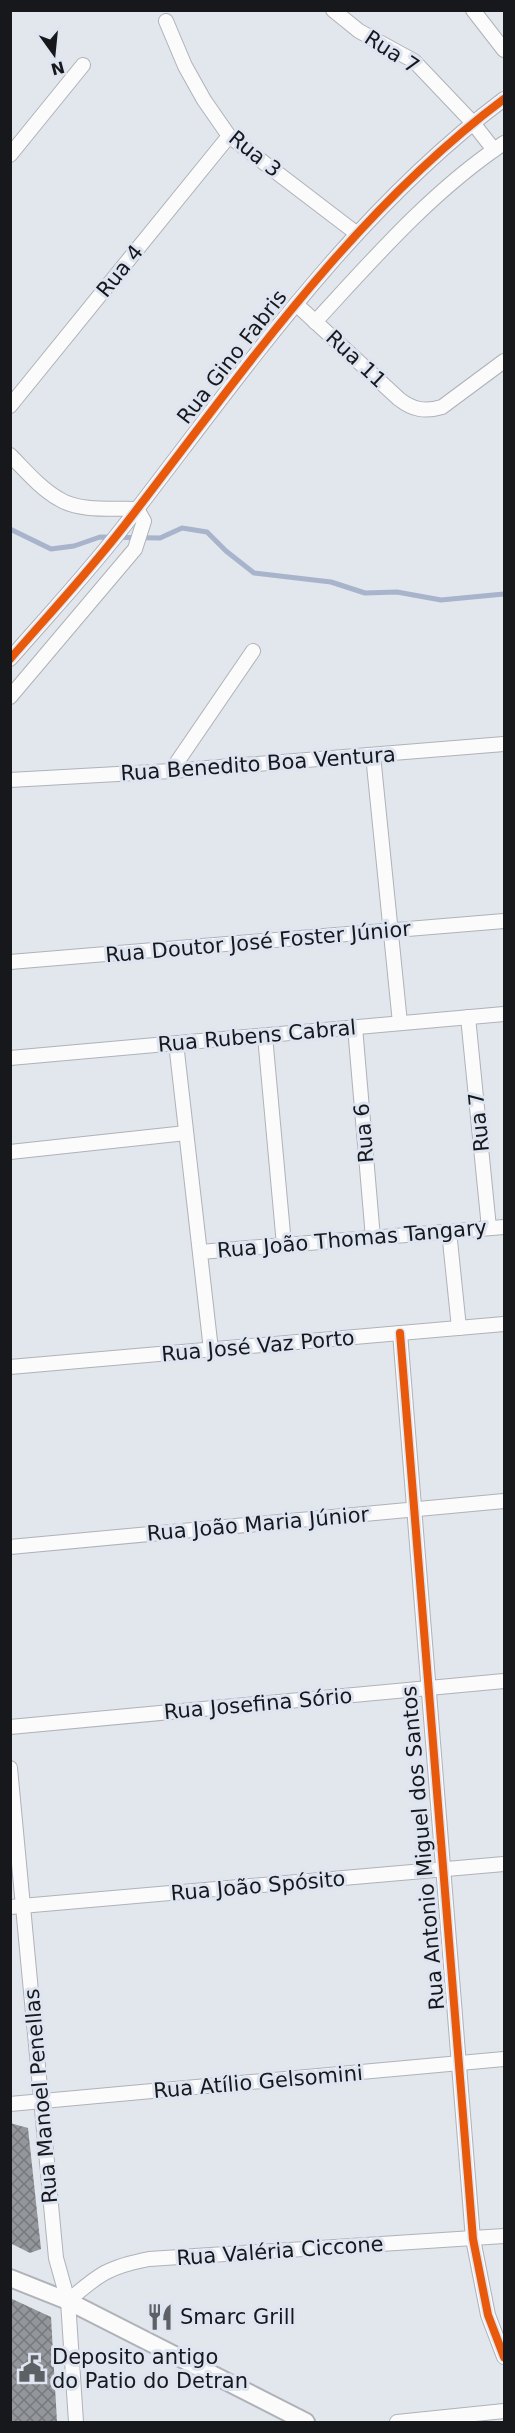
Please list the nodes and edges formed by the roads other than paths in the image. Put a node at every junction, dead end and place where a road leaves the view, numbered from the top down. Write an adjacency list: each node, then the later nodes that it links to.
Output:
1 (333, 10): 7 (street, Rua 7)
2 (473, 10): 4 (street)
3 (166, 21): 8 (street, Rua 3)
4 (504, 50)
5 (83, 65): 10 (street)
6 (504, 99): 7 (street, Rua Gino Fabris)
7 (473, 123): 9 (street, Rua 7); 11 (street, Rua Gino Fabris)
8 (229, 136): 11 (street, Rua 3); 15 (street, Rua 4)
9 (499, 147): 13 (street)
10 (10, 155)
11 (356, 233): 12 (street, Rua Gino Fabris)
12 (296, 304): 13 (street, Rua 11); 17 (street, Rua Gino Fabris)
13 (315, 322): 14 (street, Rua 11)
14 (504, 361)
15 (10, 406)
16 (10, 455): 17 (street)
17 (137, 516): 19 (street, Rua Gino Fabris); 20 (street)
18 (253, 651): 23 (street)
19 (10, 659)
20 (10, 697)
21 (504, 744): 22 (street, Rua Benedito Boa Ventura)
22 (373, 755): 23 (street, Rua Benedito Boa Ventura); 26 (street)
23 (171, 771): 24 (street, Rua Benedito Boa Ventura)
24 (10, 780)
25 (504, 921): 26 (street, Rua Doutor José Foster Júnior)
26 (391, 932): 27 (street, Rua Doutor José Foster Júnior); 30 (street)
27 (10, 962)
28 (504, 1014): 29 (street, Rua Rubens Cabral)
29 (468, 1017): 30 (street, Rua Rubens Cabral); 38 (street, Rua 7)
30 (400, 1023): 31 (street, Rua Rubens Cabral)
31 (355, 1027): 32 (street, Rua Rubens Cabral); 40 (street, Rua 6)
32 (265, 1035): 33 (street, Rua Rubens Cabral); 41 (street)
33 (176, 1043): 34 (street, Rua Rubens Cabral); 35 (street)
34 (10, 1058)
35 (186, 1132): 36 (street); 42 (street)
36 (10, 1152)
37 (504, 1227): 38 (street, Rua João Thomas Tangary)
38 (489, 1228): 39 (street, Rua João Thomas Tangary)
39 (449, 1231): 40 (street, Rua João Thomas Tangary); 44 (street)
40 (373, 1238): 41 (street, Rua João Thomas Tangary)
41 (284, 1245): 42 (street, Rua João Thomas Tangary)
42 (200, 1252): 46 (street)
43 (504, 1323): 44 (street, Rua José Vaz Porto)
44 (459, 1328): 45 (street, Rua José Vaz Porto)
45 (400, 1333): 46 (street, Rua José Vaz Porto); 49 (street, Rua Antonio Miguel dos Santos)
46 (211, 1350): 47 (street, Rua José Vaz Porto)
47 (10, 1368)
48 (504, 1501): 49 (street, Rua João Maria Júnior)
49 (414, 1509): 50 (street, Rua João Maria Júnior); 52 (street, Rua Antonio Miguel dos Santos)
50 (10, 1547)
51 (504, 1681): 52 (street, Rua Josefina Sório)
52 (429, 1688): 53 (street, Rua Josefina Sório); 56 (street, Rua Antonio Miguel dos Santos)
53 (10, 1727)
54 (10, 1768): 57 (street, Rua Manoel Penellas)
55 (504, 1864): 56 (street, Rua João Spósito)
56 (443, 1869): 57 (street, Rua João Spósito); 59 (street, Rua Antonio Miguel dos Santos)
57 (17, 1906): 60 (street, Rua Manoel Penellas)
58 (504, 2059): 59 (street, Rua Atílio Gelsomini)
59 (459, 2063): 60 (street, Rua Atílio Gelsomini); 63 (street, Rua Antonio Miguel dos Santos)
60 (41, 2102): 61 (street, Rua Atílio Gelsomini); 65 (street, Rua Manoel Penellas)
61 (10, 2104)
62 (504, 2236): 63 (street, Rua Valéria Ciccone)
63 (473, 2239): 65 (street, Rua Valéria Ciccone); 66 (street, Rua Antonio Miguel dos Santos)
64 (10, 2278): 65 (street)
65 (68, 2301): 68 (street, Rua Manoel Penellas); 69 (street)
66 (504, 2357)
67 (504, 2411): 70 (street)
68 (76, 2422)
69 (306, 2422)
70 (397, 2422)

